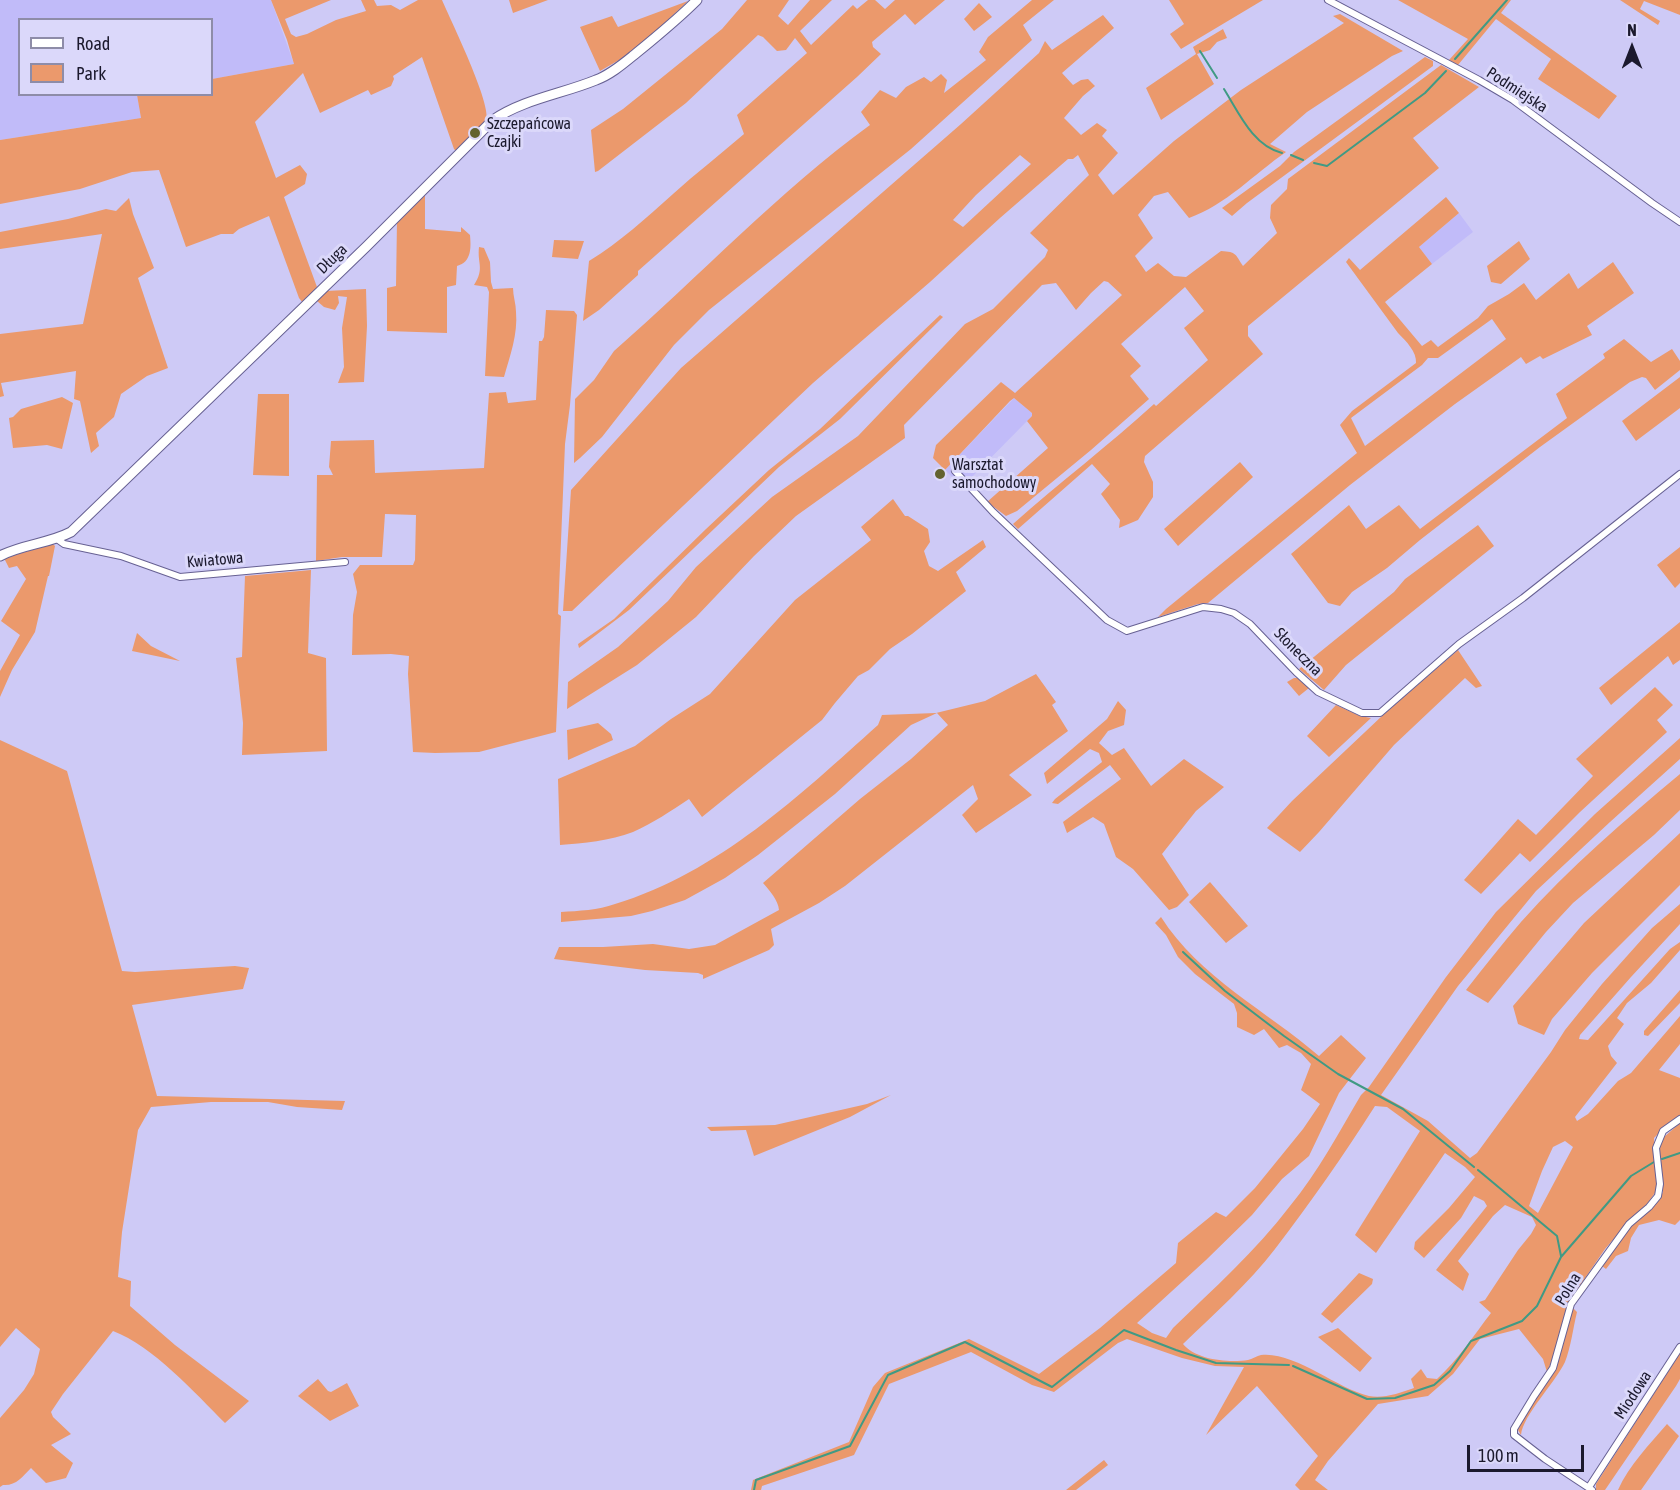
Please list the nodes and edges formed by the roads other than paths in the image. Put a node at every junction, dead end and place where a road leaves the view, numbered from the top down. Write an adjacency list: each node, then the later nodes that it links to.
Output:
1 (697, 0): 6 (street, Długa)
2 (1328, 0): 3 (street, Podmiejska)
3 (1680, 222)
4 (955, 471): 5 (street, Słoneczna)
5 (1680, 474)
6 (57, 539): 7 (street, Długa); 8 (street, Kwiatowa)
7 (0, 556)
8 (345, 562)
9 (1680, 1119): 11 (street, Polna)
10 (1680, 1347): 11 (street, Miodowa)
11 (1591, 1489)

